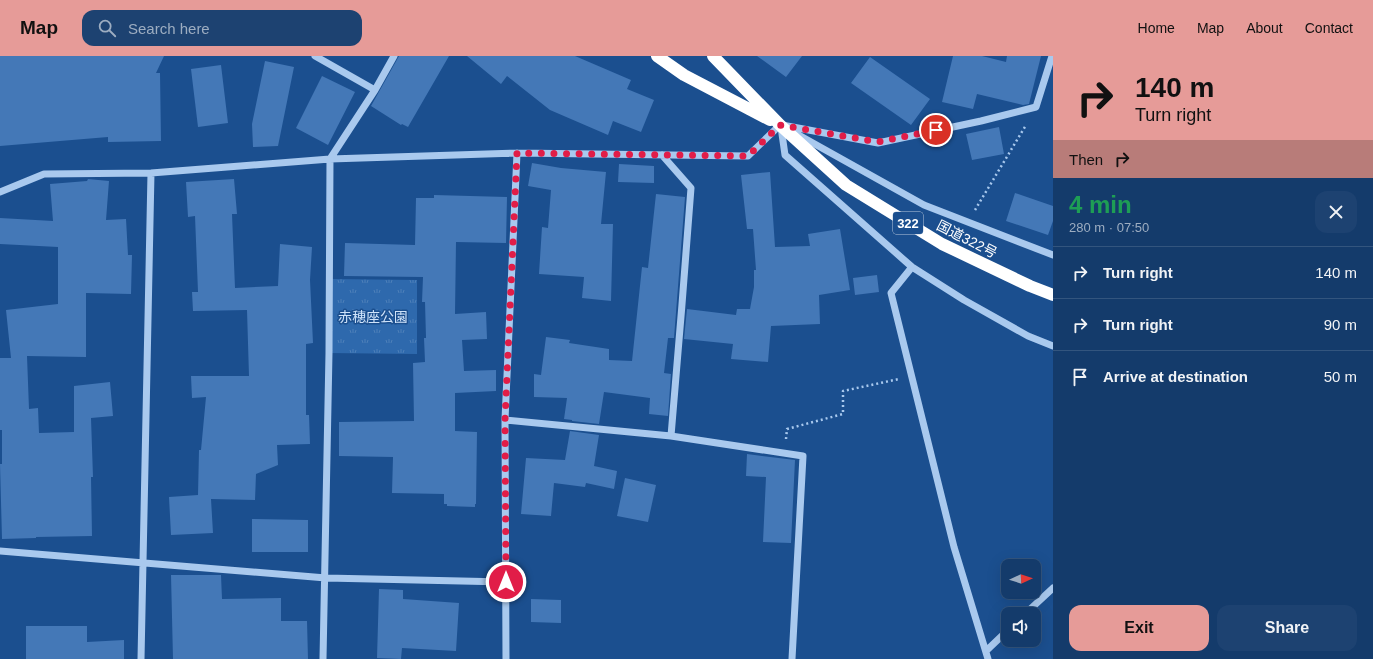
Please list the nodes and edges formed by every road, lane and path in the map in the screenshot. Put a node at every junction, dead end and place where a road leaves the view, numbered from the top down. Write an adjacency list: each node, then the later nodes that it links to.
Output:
1 (316, 56): 6 (street)
2 (394, 56): 6 (street)
3 (657, 56): 8 (highway, 国道322号 / 322)
4 (713, 56): 8 (highway, 国道322号 / 322)
5 (1052, 56): 7 (street)
6 (376, 90): 11 (street)
7 (1036, 107): 8 (street); 14 (path)
8 (780, 125): 10 (street); 14 (street); 16 (street); 17 (highway, 国道322号 / 322)
9 (517, 153): 10 (street); 11 (street); 20 (street)
10 (662, 155): 21 (street)
11 (330, 159): 12 (street); 25 (street)
12 (151, 173): 13 (street); 24 (street)
13 (0, 192)
14 (968, 222): 15 (street)
15 (1053, 255)
16 (912, 268): 18 (street); 19 (street)
17 (1053, 295)
18 (1053, 346)
19 (912, 376): 22 (path); 30 (street)
20 (505, 420): 21 (street); 26 (street)
21 (671, 436): 22 (street)
22 (785, 454): 34 (street)
23 (0, 551): 24 (street)
24 (143, 563): 25 (street); 31 (street)
25 (326, 578): 26 (street); 32 (street)
26 (506, 582): 33 (street)
27 (1053, 588): 28 (street)
28 (1033, 607)
29 (1001, 637): 30 (street)
30 (986, 651): 35 (street)
31 (141, 659)
32 (323, 659)
33 (506, 659)
34 (792, 659)
35 (988, 659)

